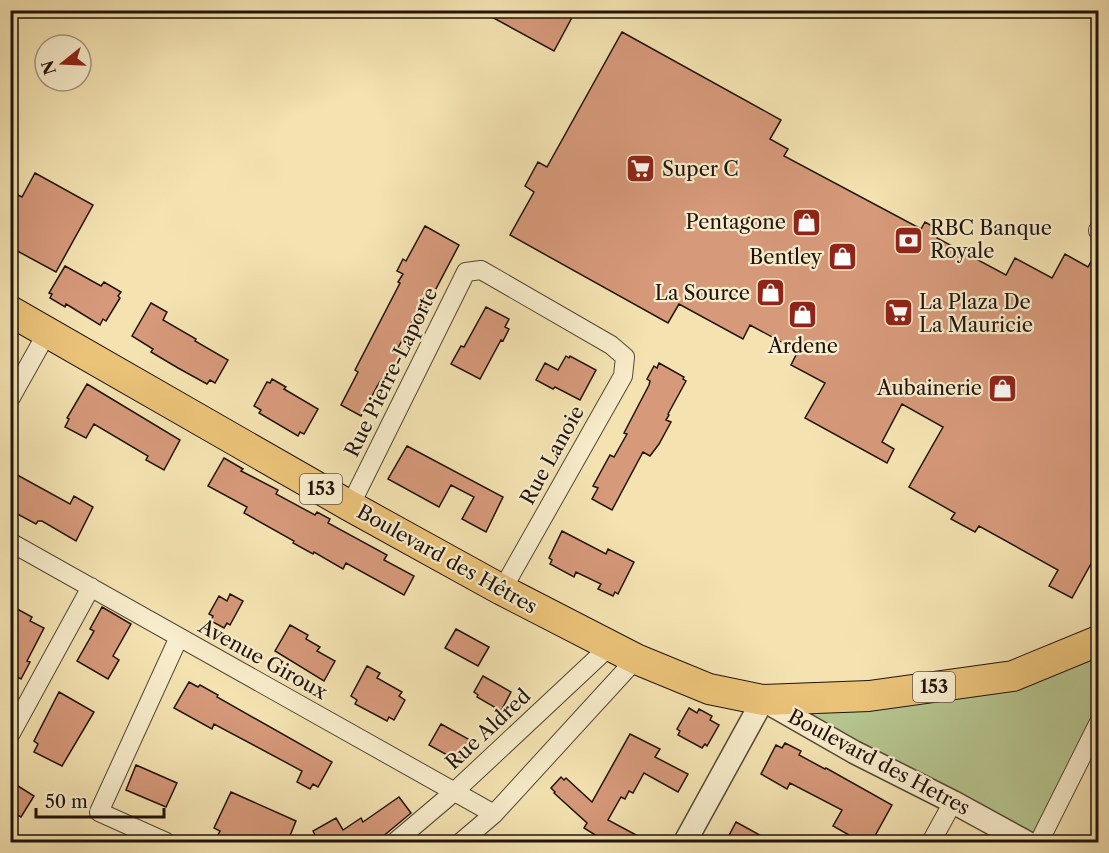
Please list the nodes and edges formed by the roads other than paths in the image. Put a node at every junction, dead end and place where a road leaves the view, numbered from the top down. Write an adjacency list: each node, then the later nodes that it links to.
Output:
1 (10, 311): 2 (main road, Boulevard des Hêtres / 153)
2 (48, 331): 4 (street); 5 (main road, Boulevard des Hêtres / 153)
3 (611, 345): 5 (street, Rue Pierre-Laporte); 8 (street, Rue Lanoie)
4 (10, 399)
5 (350, 506): 8 (main road, Boulevard des Hêtres / 153)
6 (10, 542): 7 (street, Avenue Giroux)
7 (91, 587): 9 (street, Avenue Giroux); 14 (street)
8 (502, 590): 11 (main road, Boulevard des Hêtres / 153)
9 (179, 637): 15 (street, Avenue Giroux); 18 (street)
10 (1098, 641): 12 (main road, 153)
11 (623, 652): 12 (main road, 153); 15 (street, Rue Aldred); 17 (street)
12 (763, 700): 16 (street, Boulevard des Hetres); 21 (street)
13 (1098, 724): 24 (street)
14 (10, 735)
15 (454, 792): 17 (street, Avenue Giroux); 19 (street, Rue Aldred)
16 (953, 802): 22 (street); 23 (street, Boulevard des Hetres)
17 (494, 814): 20 (street)
18 (166, 843)
19 (395, 843)
20 (461, 843)
21 (685, 843)
22 (931, 843)
23 (1026, 843)
24 (1039, 843)

